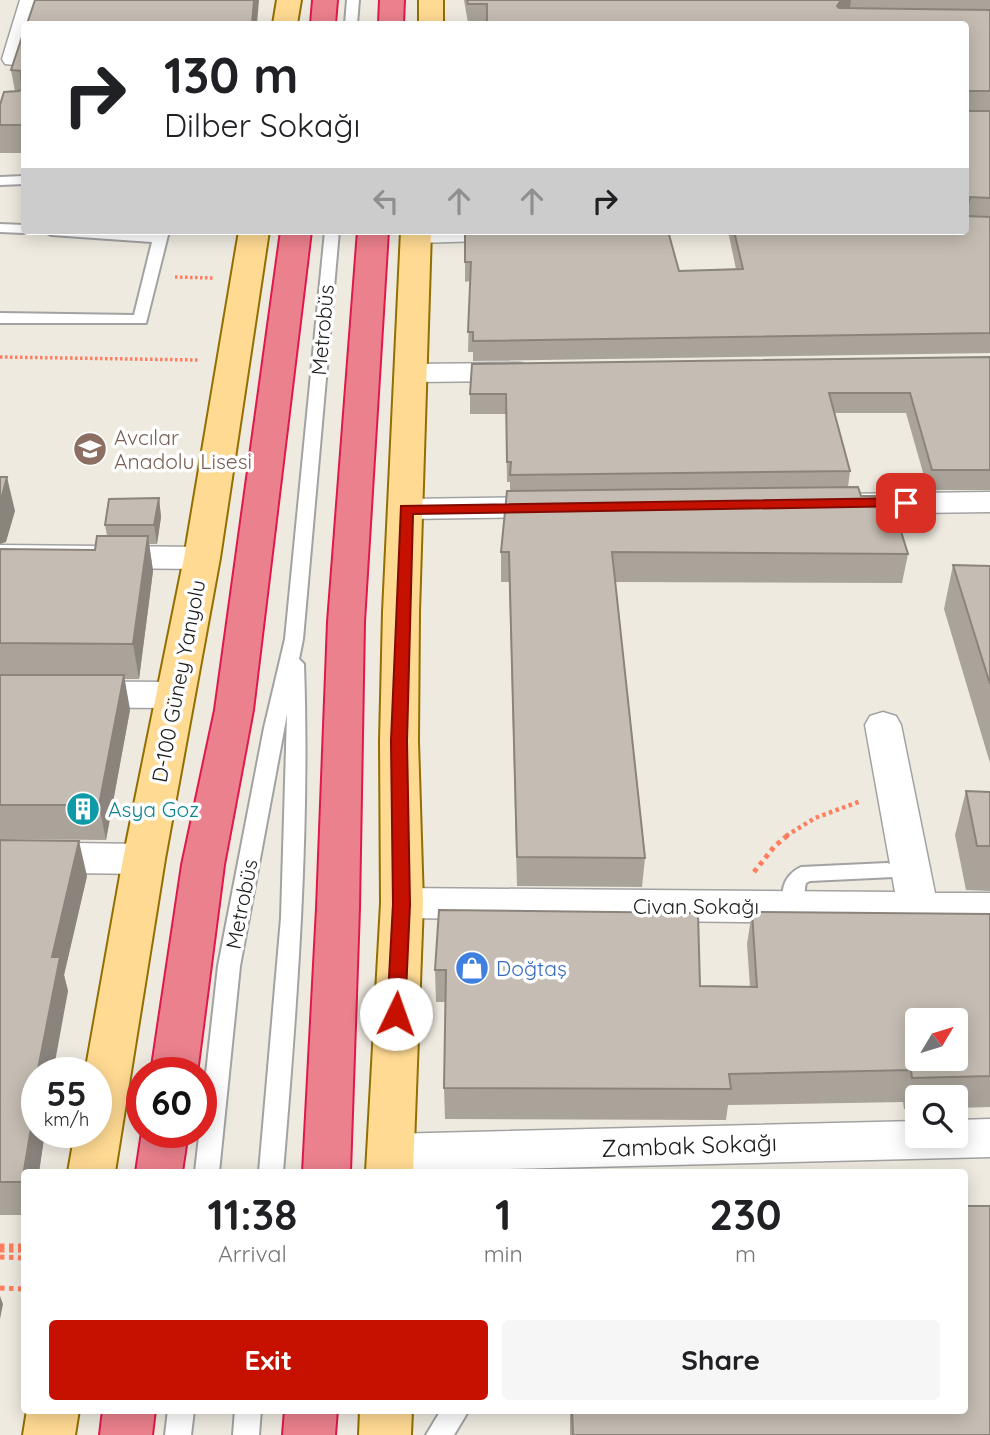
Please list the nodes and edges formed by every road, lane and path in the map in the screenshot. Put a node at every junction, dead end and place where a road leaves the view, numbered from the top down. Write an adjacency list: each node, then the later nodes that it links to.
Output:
1 (289, 0): 7 (main road)
2 (325, 0): 8 (highway)
3 (353, 0): 9 (lane)
4 (392, 0): 10 (highway)
5 (431, 0): 11 (main road)
6 (21, 21): 12 (street)
7 (286, 21)
8 (323, 21)
9 (351, 21)
10 (391, 21)
11 (431, 21)
12 (21, 59)
13 (21, 180): 14 (lane)
14 (0, 181)
15 (0, 228): 16 (lane)
16 (21, 229)
17 (162, 235): 23 (lane)
18 (253, 235): 35 (main road, D-100 Güney Yanyolu)
19 (295, 235): 49 (highway)
20 (331, 235): 36 (lane, Metrobüs)
21 (373, 235): 58 (highway)
22 (416, 235): 29 (main road)
23 (151, 277): 24 (path); 25 (lane)
24 (213, 278)
25 (0, 318)
26 (0, 358): 27 (path)
27 (198, 360)
28 (549, 371): 29 (street)
29 (412, 373): 33 (main road)
30 (990, 502): 31 (street)
31 (809, 504)
32 (587, 507): 33 (street)
33 (406, 509): 44 (main road)
34 (0, 556): 35 (street)
35 (202, 558): 38 (main road, D-100 Güney Yanyolu)
36 (294, 639): 56 (lane, Metrobüs); 57 (lane, Metrobüs)
37 (0, 694): 38 (street)
38 (175, 695): 42 (main road, D-100 Güney Yanyolu)
39 (883, 725): 40 (street)
40 (897, 795): 45 (path); 47 (street)
41 (0, 857): 42 (street)
42 (144, 859): 54 (main road, D-100 Güney Yanyolu)
43 (887, 871): 46 (lane)
44 (402, 904): 45 (street, Civan Sokağı); 53 (main road)
45 (749, 906): 46 (street, Civan Sokağı)
46 (795, 907): 47 (street, Civan Sokağı)
47 (919, 908): 48 (street, Civan Sokağı)
48 (990, 909)
49 (176, 1057)
50 (990, 1138): 52 (street, Zambak Sokağı)
51 (163, 1148): 55 (highway)
52 (472, 1162): 53 (street, Zambak Sokağı)
53 (389, 1163)
54 (92, 1169)
55 (159, 1169)
56 (207, 1169)
57 (271, 1169)
58 (326, 1169)
59 (0, 1248): 60 (path)
60 (21, 1248)
61 (0, 1257): 62 (path)
62 (21, 1258)
63 (0, 1288): 64 (path)
64 (21, 1289)
65 (52, 1414): 72 (main road)
66 (129, 1414): 73 (highway)
67 (181, 1414): 74 (lane)
68 (248, 1414): 75 (lane)
69 (311, 1414): 76 (highway)
70 (386, 1414): 77 (main road)
71 (453, 1414): 78 (lane)
72 (49, 1435)
73 (126, 1435)
74 (178, 1435)
75 (246, 1435)
76 (309, 1435)
77 (385, 1435)
78 (439, 1435)

